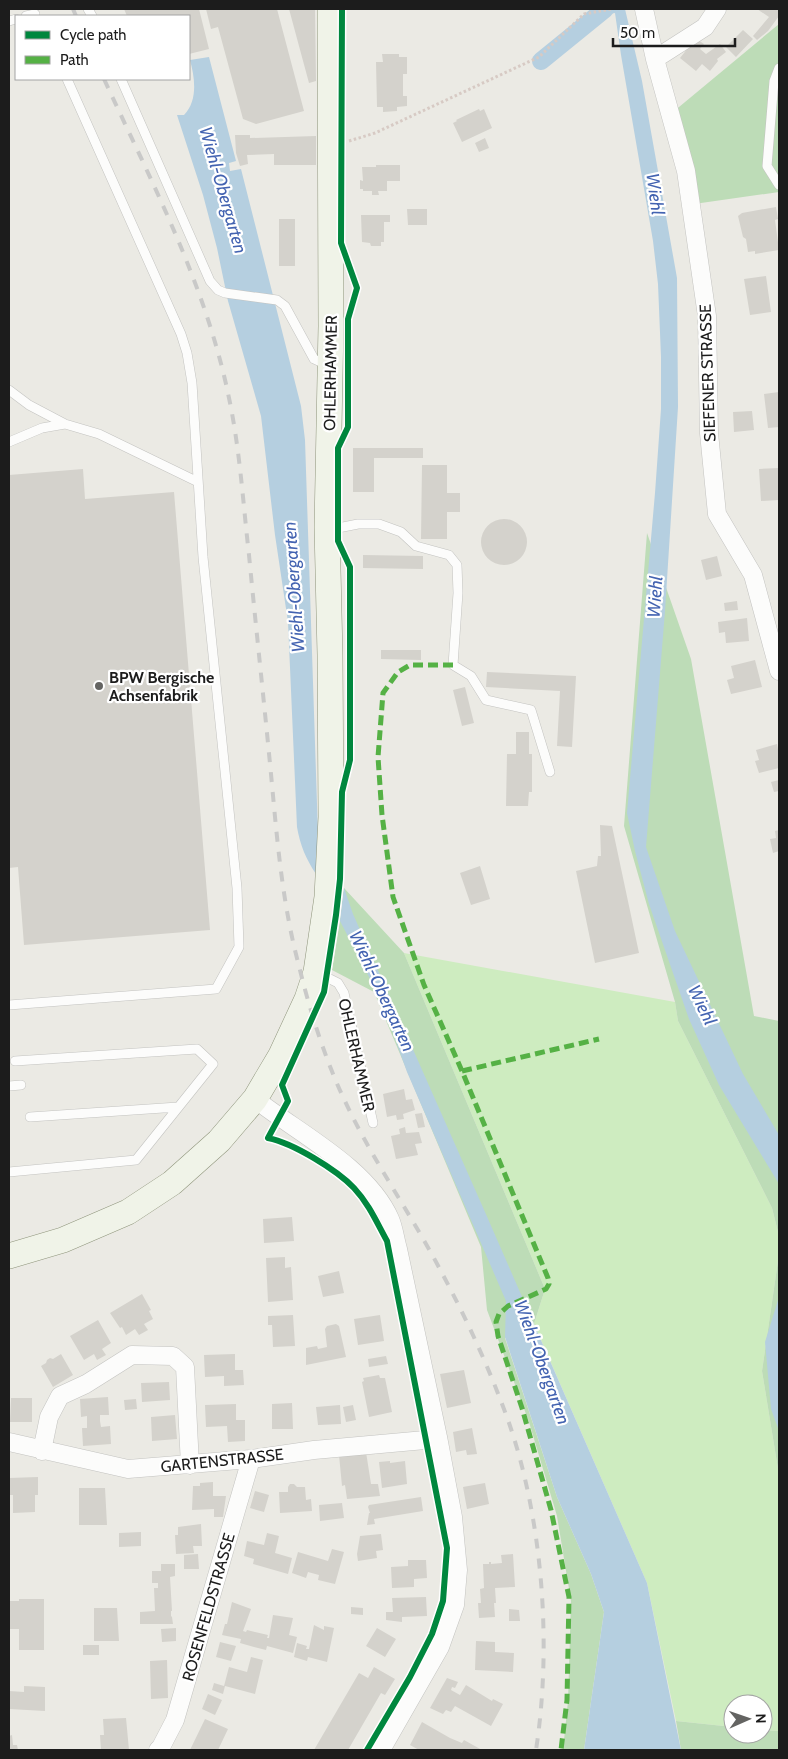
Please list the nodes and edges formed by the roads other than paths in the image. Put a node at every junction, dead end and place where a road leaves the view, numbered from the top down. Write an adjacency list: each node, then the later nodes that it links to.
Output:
1 (330, 9): 9 (street, OHLERHAMMER)
2 (644, 9): 4 (street, SIEFENER STRASSE)
3 (717, 9): 4 (street)
4 (655, 59): 15 (street, SIEFENER STRASSE)
5 (779, 68): 8 (lane)
6 (67, 80): 13 (lane)
7 (121, 80): 9 (lane)
8 (777, 182)
9 (330, 366): 14 (street, OHLERHAMMER)
10 (9, 390): 11 (lane)
11 (65, 424): 12 (lane); 13 (lane)
12 (9, 442)
13 (198, 482): 18 (lane)
14 (327, 527): 16 (lane); 17 (street, OHLERHAMMER)
15 (779, 671)
16 (550, 772)
17 (316, 972): 22 (street); 25 (lane, OHLERHAMMER)
18 (9, 1005)
19 (15, 1061): 23 (lane)
20 (21, 1085): 21 (lane)
21 (9, 1086)
22 (255, 1099): 27 (street); 28 (street)
23 (178, 1107): 24 (lane); 26 (lane)
24 (30, 1117)
25 (373, 1123)
26 (9, 1172)
27 (9, 1256)
28 (438, 1437): 31 (street, GARTENSTRASSE); 34 (street)
29 (9, 1442): 30 (street, GARTENSTRASSE)
30 (42, 1450): 32 (street, GARTENSTRASSE); 32 (street)
31 (251, 1459): 32 (street, GARTENSTRASSE); 33 (street, ROSENFELDSTRASSE)
32 (190, 1465)
33 (158, 1750)
34 (381, 1750)

